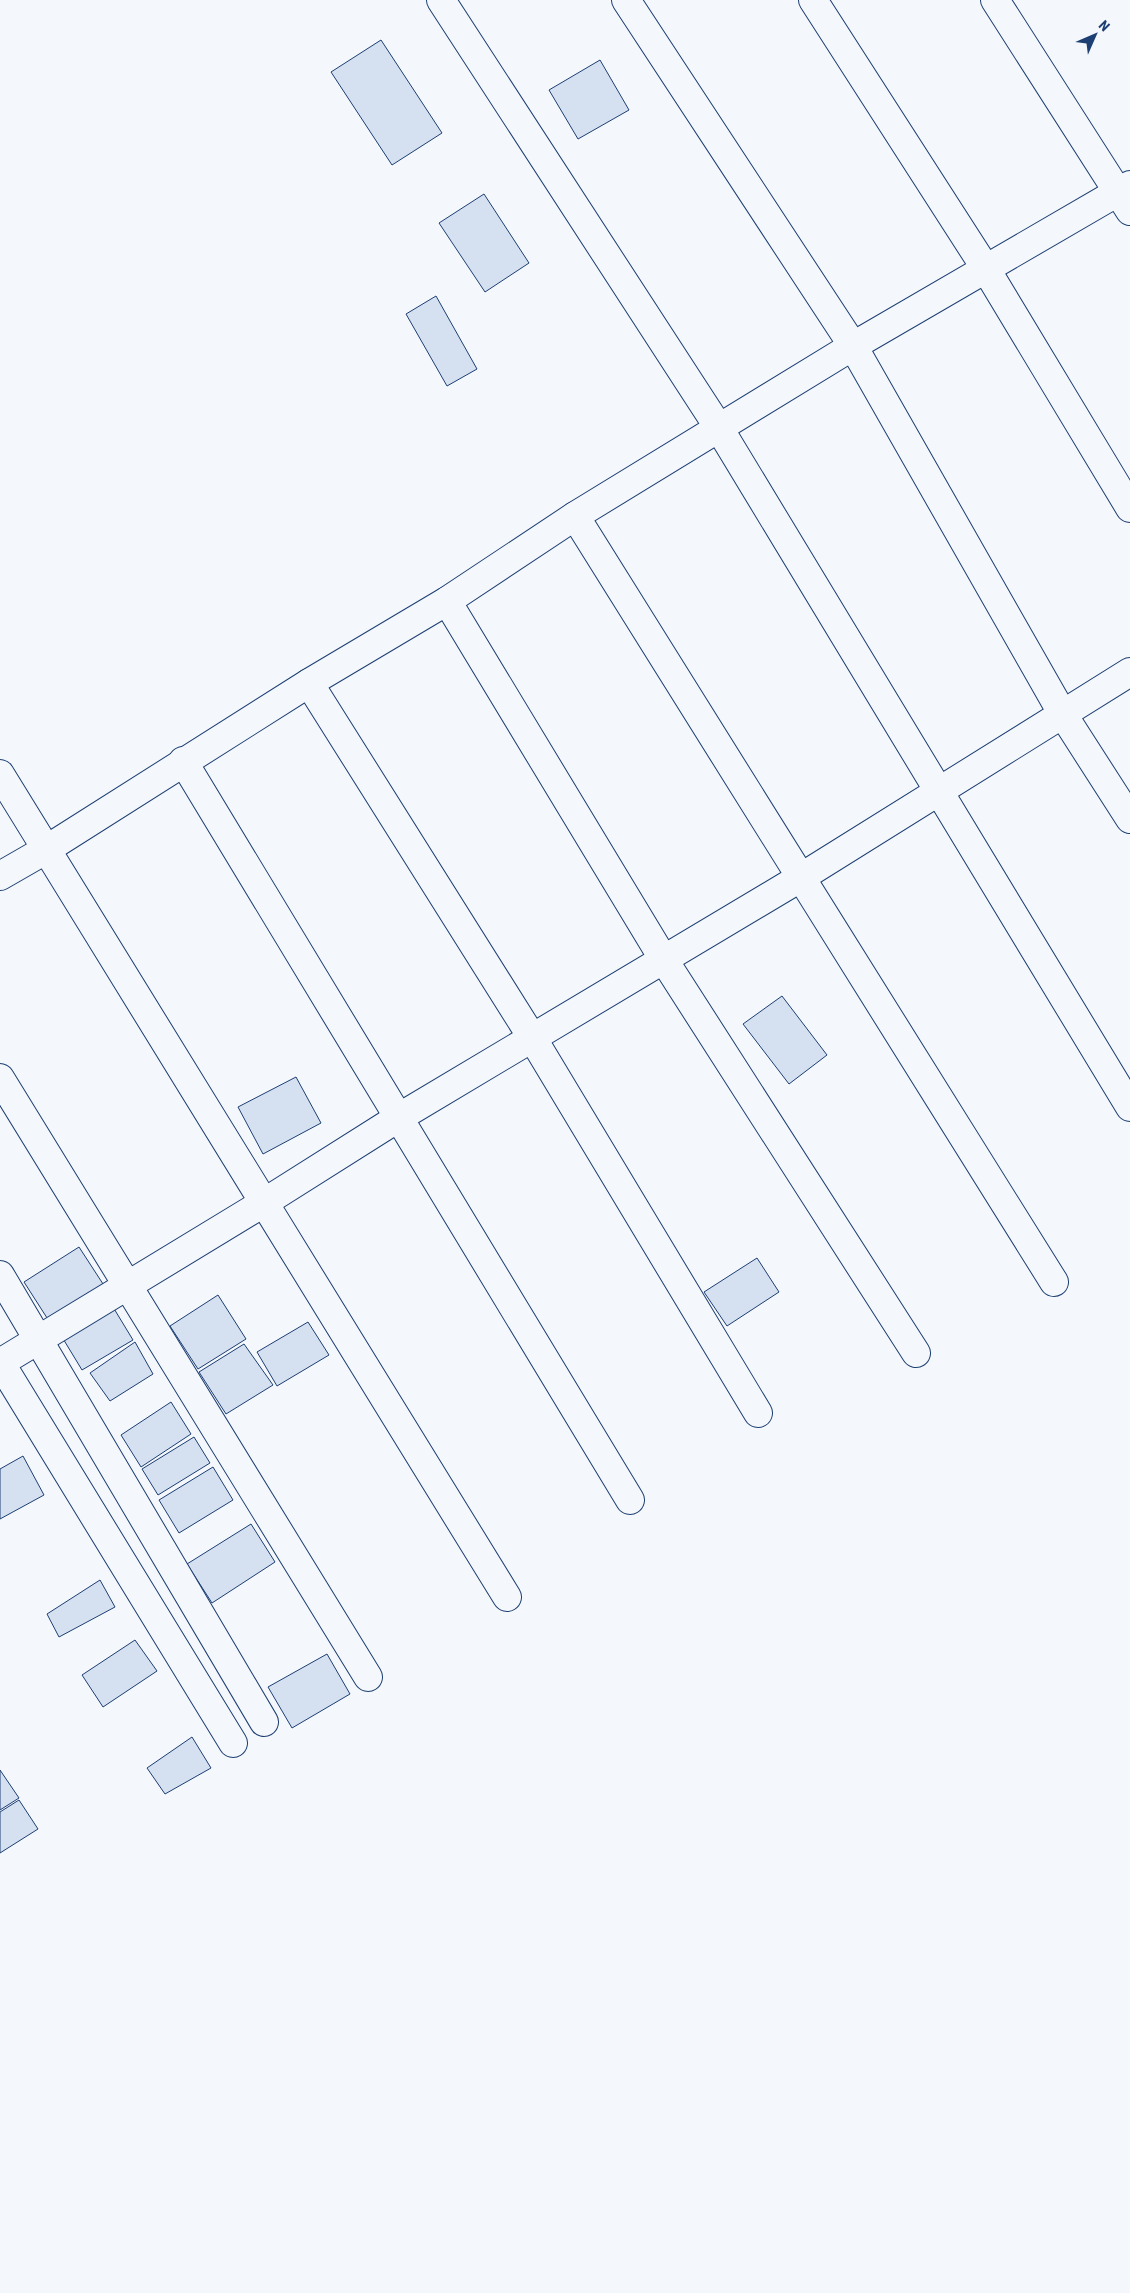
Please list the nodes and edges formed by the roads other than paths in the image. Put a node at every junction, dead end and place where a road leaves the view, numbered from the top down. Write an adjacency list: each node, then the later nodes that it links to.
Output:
1 (441, 0): 8 (street)
2 (626, 0): 7 (street)
3 (813, 0): 6 (street)
4 (995, 0): 5 (street)
5 (1126, 196): 6 (street)
6 (986, 269): 7 (street); 9 (street)
7 (853, 346): 8 (street); 14 (street)
8 (719, 428): 10 (street); 17 (street)
9 (1130, 508)
10 (575, 516): 11 (street); 21 (street)
11 (447, 601): 13 (street); 22 (street)
12 (1130, 672): 14 (street)
13 (309, 683): 15 (street); 23 (street)
14 (1062, 713): 17 (street); 18 (street)
15 (183, 761): 19 (street); 26 (street)
16 (0, 774): 19 (street)
17 (940, 790): 21 (street); 25 (street)
18 (1130, 819)
19 (47, 849): 20 (street); 27 (street)
20 (0, 876)
21 (800, 878): 22 (street); 29 (street)
22 (664, 960): 23 (street); 32 (street)
23 (533, 1039): 26 (street); 34 (street)
24 (0, 1078): 30 (street)
25 (1130, 1106)
26 (398, 1118): 27 (street); 35 (street)
27 (265, 1202): 30 (street); 36 (street)
28 (0, 1275): 31 (street)
29 (1054, 1282)
30 (128, 1286): 31 (street); 37 (street)
31 (39, 1339): 33 (street); 38 (street)
32 (916, 1353)
33 (0, 1363): 39 (street)
34 (758, 1414)
35 (630, 1500)
36 (507, 1597)
37 (368, 1677)
38 (264, 1722)
39 (233, 1743)

